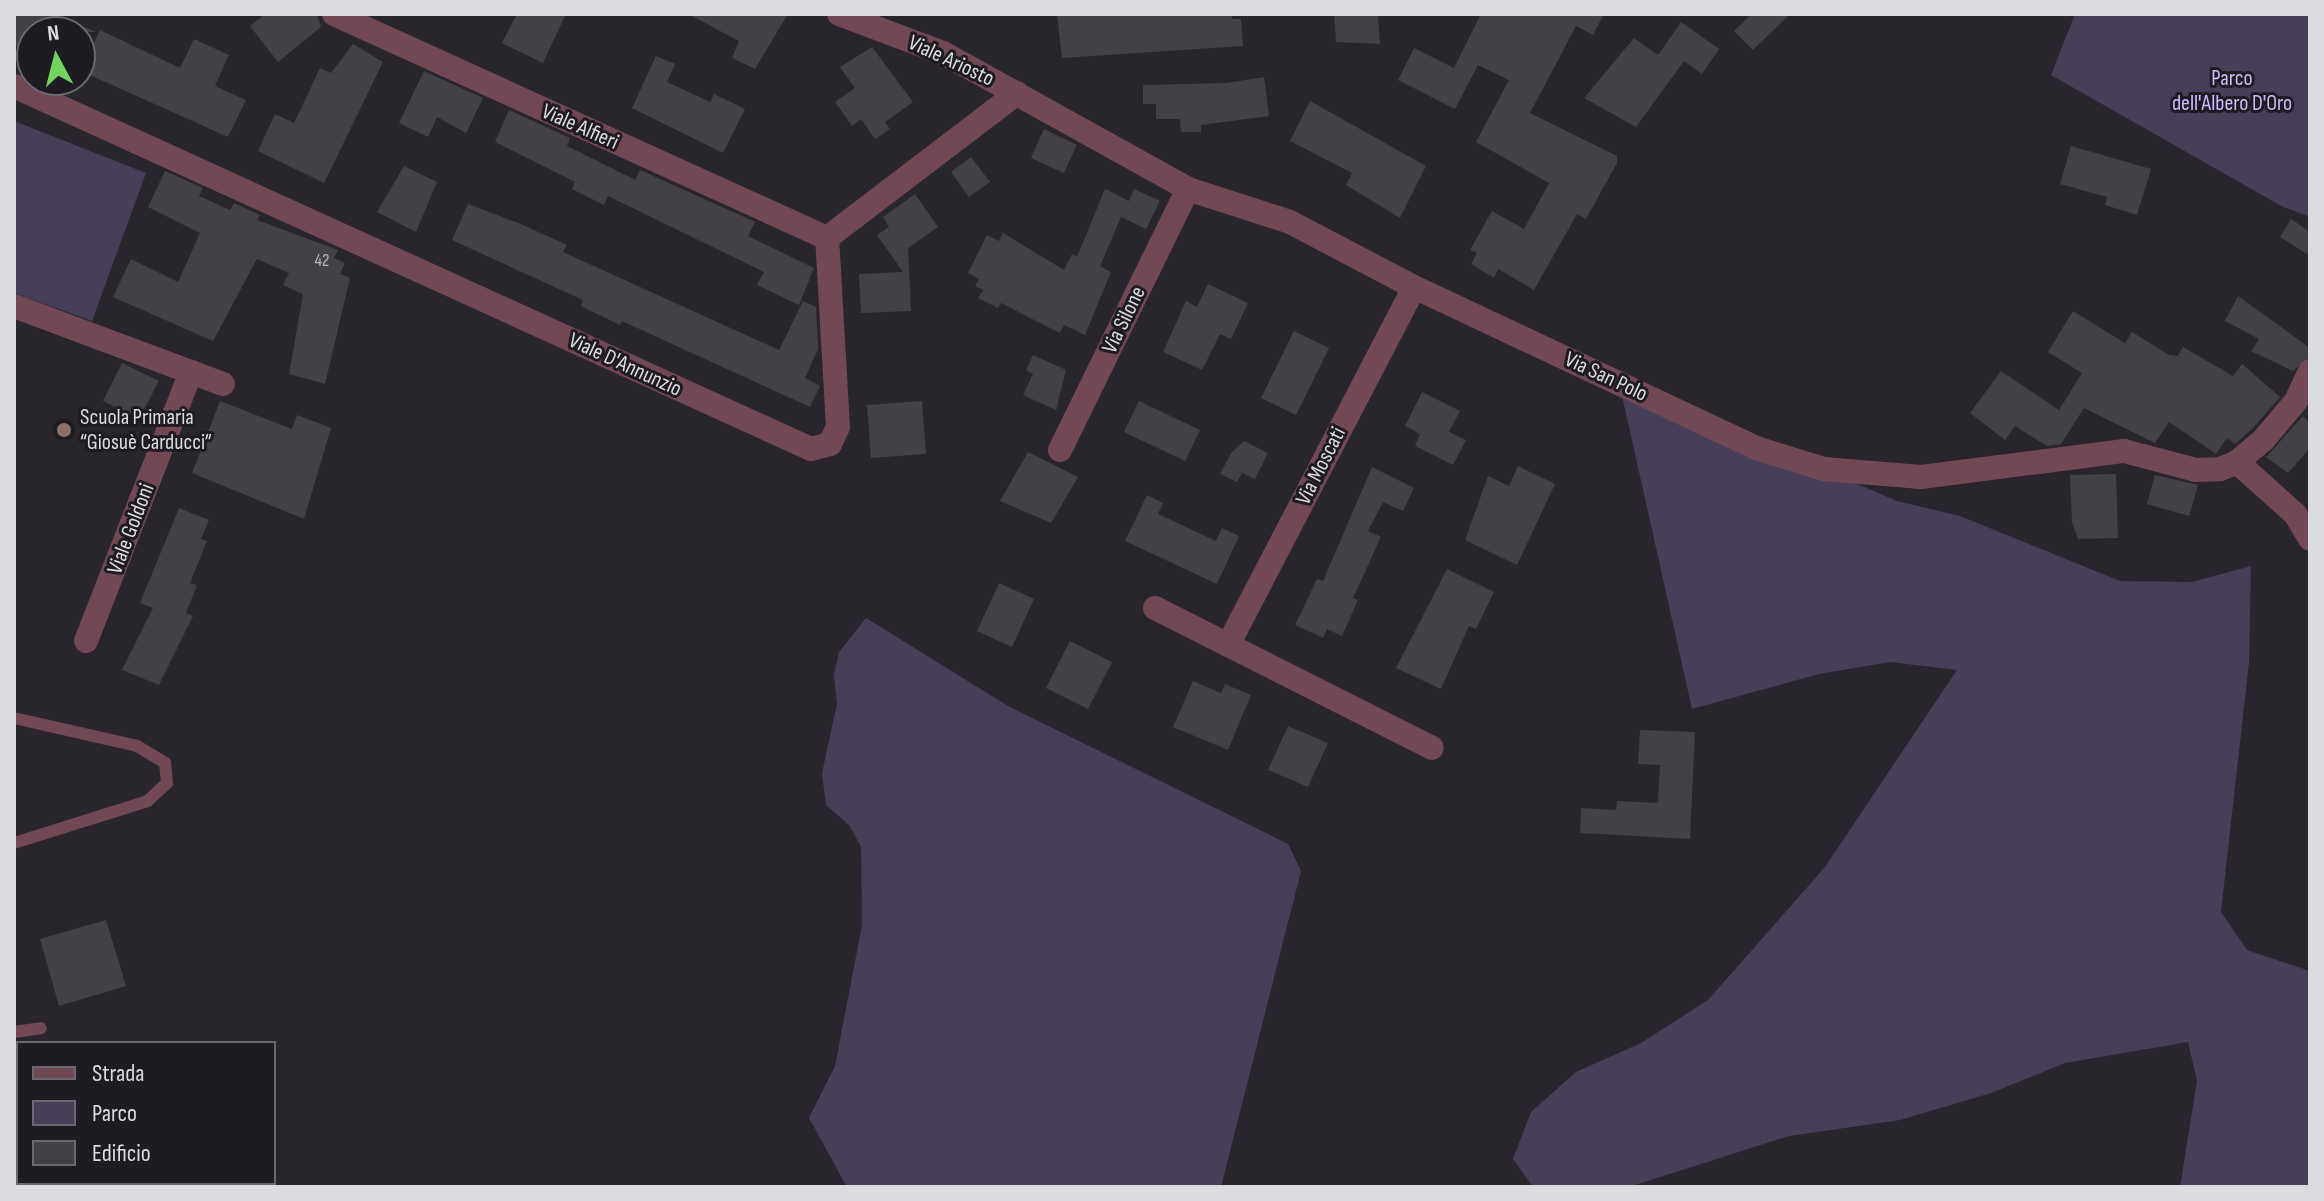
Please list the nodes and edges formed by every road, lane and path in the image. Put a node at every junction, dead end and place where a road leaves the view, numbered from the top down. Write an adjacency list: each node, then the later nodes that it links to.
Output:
1 (334, 14): 6 (street, Viale Alfieri)
2 (839, 14): 4 (street, Viale Ariosto)
3 (14, 86): 6 (street, Viale D'Annunzio)
4 (1017, 93): 5 (street, Via San Polo); 6 (street)
5 (1188, 189): 7 (street, Via San Polo); 12 (street, Via Silone)
6 (827, 238)
7 (1414, 287): 13 (street, Via San Polo); 17 (street, Via Moscati)
8 (14, 306): 10 (street)
9 (2310, 371): 13 (street)
10 (191, 372): 11 (street); 16 (street, Viale Goldoni)
11 (223, 384)
12 (1060, 450)
13 (2237, 462): 14 (street)
14 (2310, 539)
15 (1155, 608): 17 (street)
16 (86, 641)
17 (1228, 645): 19 (street)
18 (14, 718): 20 (lane)
19 (1432, 748)
20 (14, 843)
21 (41, 1028): 22 (lane)
22 (14, 1032)

